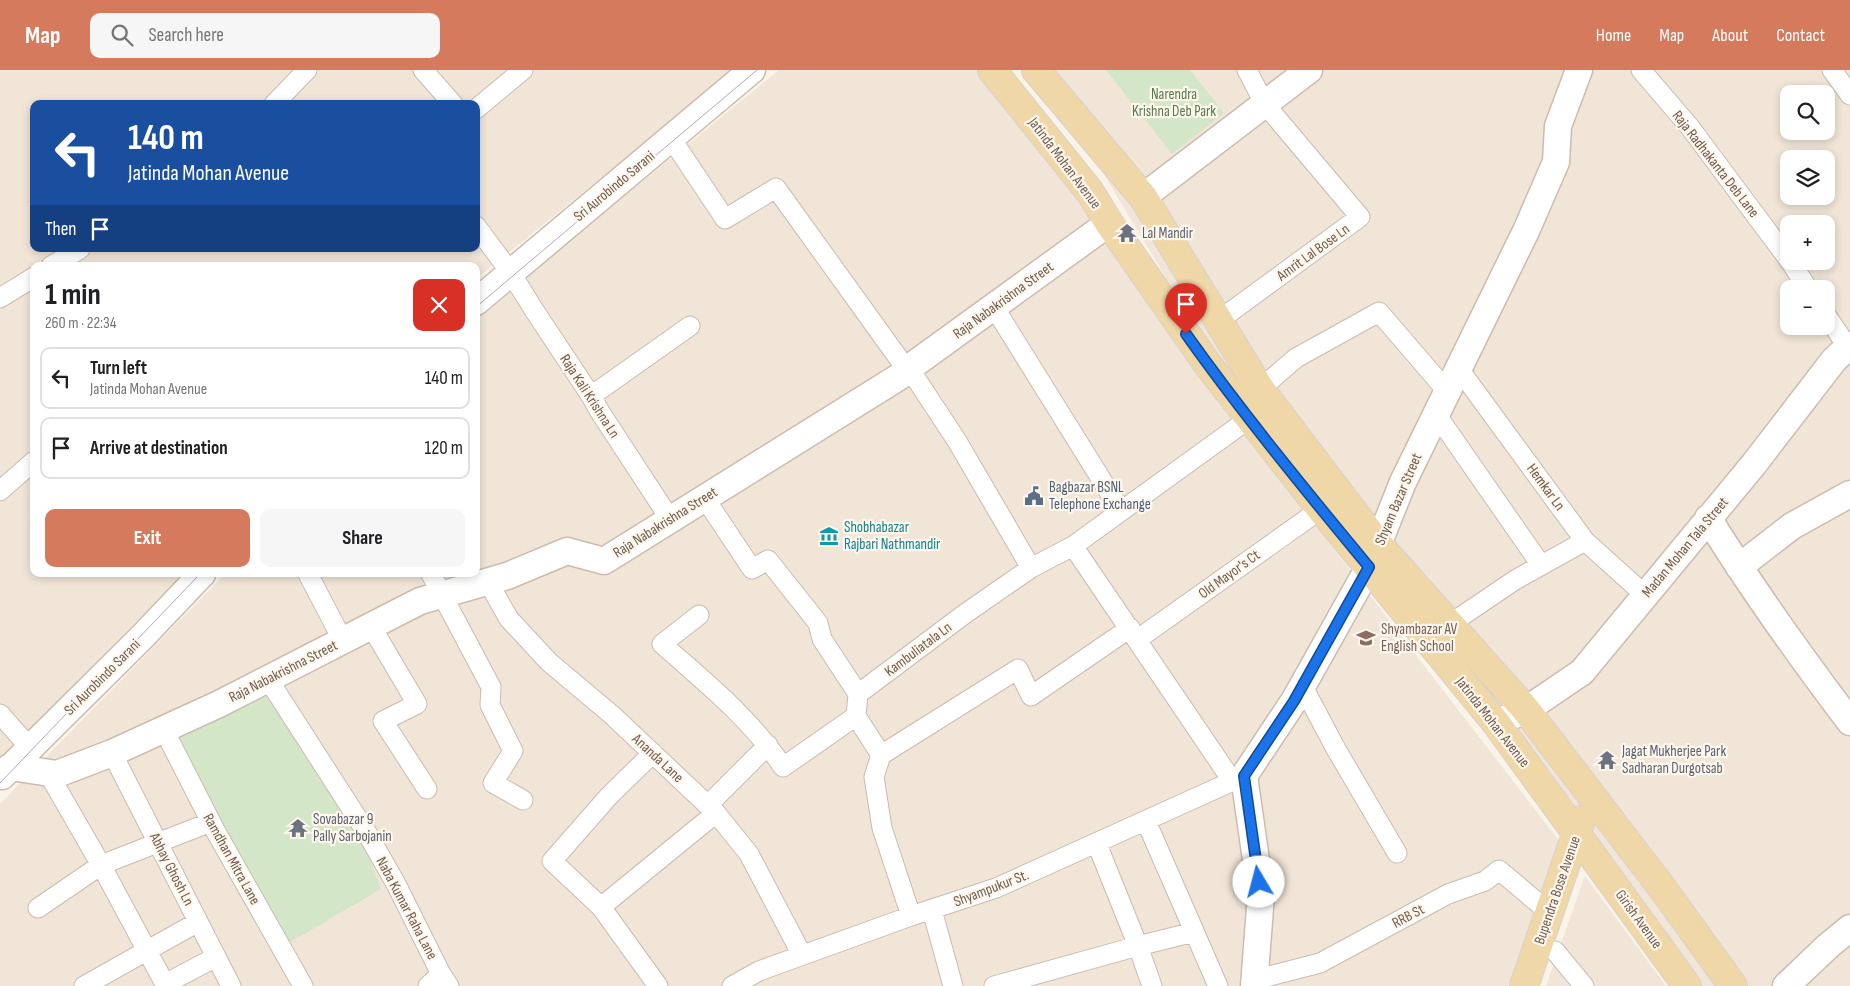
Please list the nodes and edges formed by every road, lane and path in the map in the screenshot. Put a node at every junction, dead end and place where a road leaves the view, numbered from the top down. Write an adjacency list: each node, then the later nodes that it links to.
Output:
1 (307, 70): 13 (street)
2 (423, 70): 14 (street)
3 (523, 70): 16 (street)
4 (752, 70): 17 (street, Sri Aurobindo Sarani)
5 (1036, 70): 18 (main road)
6 (1247, 70): 15 (street)
7 (1309, 70): 15 (street)
8 (1579, 70): 34 (street, Shyam Bazar Street)
9 (1641, 70): 21 (street, Raja Radhakanta Deb Lane)
10 (1832, 70): 12 (street)
11 (994, 71): 19 (main road, Jatinda Mohan Avenue)
12 (1850, 95)
13 (278, 100)
14 (449, 100)
15 (1264, 103): 18 (street); 29 (street, Amrit Lal Bose Ln)
16 (480, 106)
17 (671, 138): 24 (street, Sri Aurobindo Sarani); 33 (street)
18 (1143, 197): 29 (main road)
19 (1109, 223): 28 (street, Raja Nabakrishna Street); 38 (main road, Jatinda Mohan Avenue)
20 (480, 231): 24 (street, Raja Kali Krishna Ln)
21 (1780, 249)
22 (76, 252): 23 (street)
23 (61, 262)
24 (511, 272): 27 (street, Sri Aurobindo Sarani); 36 (street, Raja Kali Krishna Ln)
25 (30, 279): 26 (street)
26 (2, 292)
27 (480, 299)
28 (994, 307): 33 (street, Raja Nabakrishna Street); 44 (street)
29 (1218, 321): 35 (main road)
30 (690, 326): 36 (street)
31 (1835, 327): 32 (street)
32 (1849, 345): 45 (street, Madan Mohan Tala Street)
33 (908, 369): 42 (street, Raja Nabakrishna Street); 52 (street)
34 (1453, 379): 35 (street, Hemkar Ln); 37 (street, Shyam Bazar Street); 47 (street, Hemkar Ln)
35 (1260, 389): 49 (main road)
36 (591, 396): 46 (street, Raja Kali Krishna Ln)
37 (1436, 414): 49 (street, Shyam Bazar Street); 50 (street)
38 (1250, 418): 43 (main road, Jatinda Mohan Avenue); 44 (street, Kambuliatala Ln)
39 (30, 464): 40 (street)
40 (0, 490)
41 (1850, 494): 51 (street)
42 (704, 497): 46 (street, Raja Nabakrishna Street); 65 (street)
43 (1321, 509): 49 (main road, Jatinda Mohan Avenue); 61 (street, Old Mayor's Ct)
44 (1121, 511): 48 (street, Kambuliatala Ln)
45 (1708, 518): 51 (street); 57 (street, Madan Mohan Tala Street)
46 (670, 519): 55 (street, Raja Nabakrishna Street)
47 (1585, 541): 50 (street); 57 (street, Hemkar Ln)
48 (1074, 546): 52 (street, Kambuliatala Ln); 61 (street)
49 (1373, 556): 59 (main road); 64 (street, Shyam Bazar Street); 70 (main road, Jatinda Mohan Avenue)
50 (1542, 565): 59 (street)
51 (1739, 567): 69 (street)
52 (1032, 568): 65 (street, Kambuliatala Ln)
53 (199, 577): 73 (street, Sri Aurobindo Sarani)
54 (310, 577): 62 (street)
55 (488, 582): 56 (street, Raja Nabakrishna Street); 75 (street, Ananda Lane)
56 (436, 584): 60 (street, Raja Nabakrishna Street); 82 (street)
57 (1645, 595): 66 (street, Madan Mohan Tala Street)
58 (699, 615): 72 (street)
59 (1450, 624): 66 (main road)
60 (371, 626): 62 (street, Raja Nabakrishna Street); 80 (street)
61 (1134, 634): 76 (street, Old Mayor's Ct); 79 (street)
62 (342, 641): 63 (street, Raja Nabakrishna Street)
63 (268, 679): 71 (street, Raja Nabakrishna Street); 105 (street, Naba Kumar Raha Lane)
64 (1302, 685): 79 (street, Shyam Bazar Street); 90 (street)
65 (858, 694): 68 (street)
66 (1526, 710): 70 (street, Madan Mohan Tala Street); 81 (main road)
67 (0, 714): 73 (street)
68 (856, 716): 72 (street); 76 (street)
69 (1850, 722)
70 (1496, 723): 87 (main road, Jatinda Mohan Avenue)
71 (164, 730): 74 (street, Raja Nabakrishna Street); 86 (street, Ramdhan Mitra Lane)
72 (768, 745): 83 (street)
73 (30, 748): 77 (street, Sri Aurobindo Sarani)
74 (112, 754): 78 (street, Raja Nabakrishna Street); 88 (street, Abhay Ghosh Ln)
75 (652, 754): 83 (street, Ananda Lane); 92 (street)
76 (881, 755): 96 (street)
77 (5, 773): 78 (street, Raja Nabakrishna Street)
78 (48, 773): 91 (street)
79 (1238, 779): 85 (street, Shyampukur St.); 106 (street)
80 (427, 789)
81 (1589, 794): 84 (main road); 87 (main road, Bupendra Bose Avenue)
82 (523, 800)
83 (712, 809): 92 (street); 103 (street, Ananda Lane)
84 (1606, 816): 87 (main road, Bupendra Bose Avenue); 122 (main road)
85 (1146, 821): 89 (street, Shyampukur St.); 99 (street)
86 (211, 822): 88 (street); 111 (street, Ramdhan Mitra Lane)
87 (1584, 843): 95 (main road, Bupendra Bose Avenue); 102 (main road, Bupendra Bose Avenue); 121 (main road, Girish Avenue)
88 (159, 844): 91 (street); 97 (street, Abhay Ghosh Ln)
89 (1097, 844): 94 (street, Shyampukur St.); 100 (street)
90 (1397, 853)
91 (101, 865): 93 (street); 101 (street)
92 (601, 907): 113 (street)
93 (38, 908)
94 (932, 910): 96 (street, Shyampukur St.); 114 (street)
95 (1550, 913): 106 (street, RRB St); 118 (main road, Bupendra Bose Avenue)
96 (911, 916): 103 (street, Shyampukur St.)
97 (198, 922): 101 (street); 104 (street, Abhay Ghosh Ln)
98 (1850, 928): 123 (street)
99 (1194, 932): 100 (street); 117 (street)
100 (1138, 946): 115 (street); 116 (street)
101 (147, 950): 108 (street); 109 (street)
102 (1555, 951): 119 (main road, Bupendra Bose Avenue); 120 (street)
103 (802, 955): 107 (street, Shyampukur St.)
104 (216, 957): 108 (street); 110 (street, Abhay Ghosh Ln)
105 (445, 980): 112 (street)
106 (1254, 983)
107 (742, 984)
108 (166, 985)
109 (84, 986)
110 (231, 986)
111 (303, 986)
112 (428, 986)
113 (658, 986)
114 (953, 986)
115 (994, 986)
116 (1152, 986)
117 (1218, 986)
118 (1524, 986)
119 (1543, 986)
120 (1584, 986)
121 (1687, 986)
122 (1733, 986)
123 (1786, 986)

